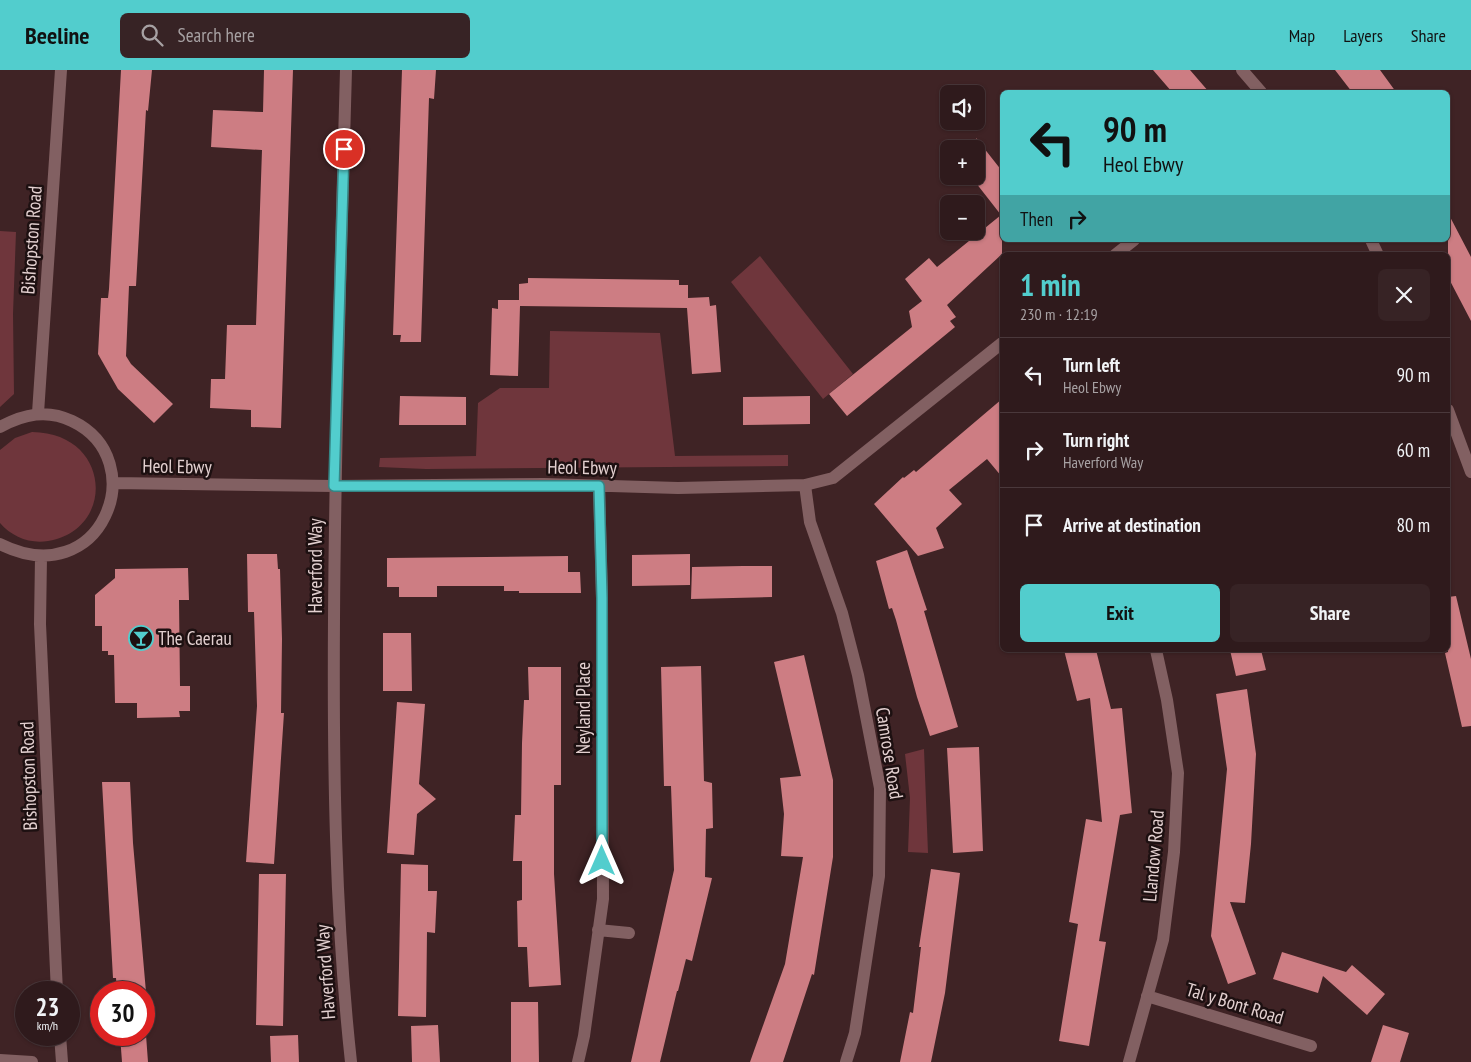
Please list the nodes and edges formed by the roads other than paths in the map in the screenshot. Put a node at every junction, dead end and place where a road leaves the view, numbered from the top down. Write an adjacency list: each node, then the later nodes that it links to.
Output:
1 (62, 70): 8 (street, Bishopston Road)
2 (346, 70): 14 (street, Haverford Way)
3 (1242, 70): 4 (street)
4 (1259, 90)
5 (1131, 242): 6 (street)
6 (1119, 252)
7 (1000, 345): 13 (street, Heol Ebwy)
8 (38, 413): 10 (street); 12 (street)
9 (1450, 415): 11 (street)
10 (0, 427)
11 (1471, 472)
12 (113, 484): 14 (street, Heol Ebwy); 17 (street)
13 (805, 485): 15 (street, Heol Ebwy); 30 (street, Camrose Road)
14 (334, 486): 15 (street, Heol Ebwy); 28 (street, Haverford Way)
15 (599, 486): 19 (street, Neyland Place)
16 (0, 544): 17 (street)
17 (42, 557): 21 (street, Bishopston Road)
18 (1156, 652): 22 (street, Llandow Road)
19 (598, 930): 20 (street); 29 (street, Neyland Place)
20 (629, 933)
21 (56, 981)
22 (1148, 996): 24 (street, Tal y Bont Road); 31 (street, Llandow Road)
23 (61, 1046): 27 (street)
24 (1311, 1046)
25 (0, 1060): 26 (street)
26 (32, 1062)
27 (62, 1062)
28 (351, 1062)
29 (578, 1062)
30 (846, 1062)
31 (1129, 1062)

